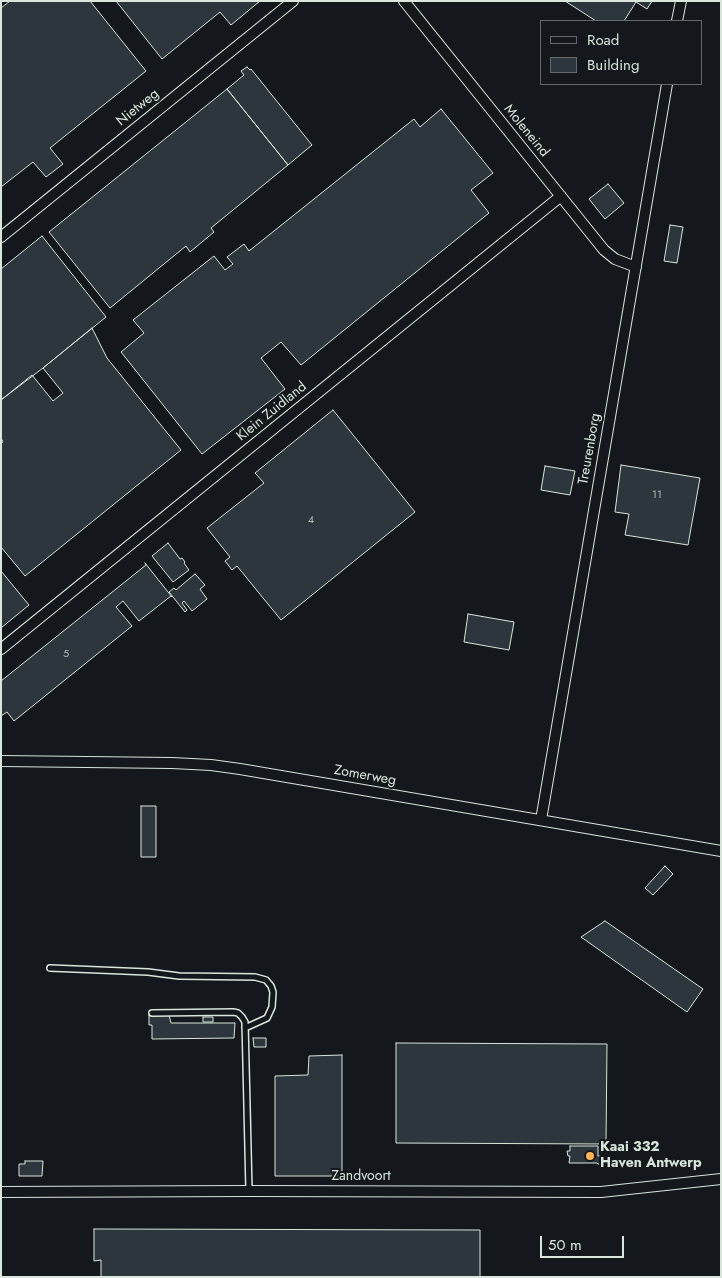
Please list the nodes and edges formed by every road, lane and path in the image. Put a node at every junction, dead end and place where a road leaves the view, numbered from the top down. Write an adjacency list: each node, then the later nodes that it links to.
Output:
1 (292, 1): 7 (street, Nietweg)
2 (404, 1): 6 (street, Moleneind)
3 (681, 1): 4 (street)
4 (678, 20)
5 (667, 85): 8 (street, Treurenborg)
6 (561, 196): 8 (street, Moleneind); 9 (street, Klein Zuidland)
7 (1, 237)
8 (636, 267): 11 (street, Treurenborg)
9 (1, 649)
10 (1, 761): 11 (street, Zomerweg)
11 (541, 820): 12 (street, Zomerweg)
12 (721, 851)
13 (50, 968): 15 (lane)
14 (152, 1013): 15 (lane)
15 (245, 1028): 17 (lane)
16 (721, 1179): 17 (street, Zandvoort)
17 (249, 1191): 18 (street, Zandvoort)
18 (1, 1192)

